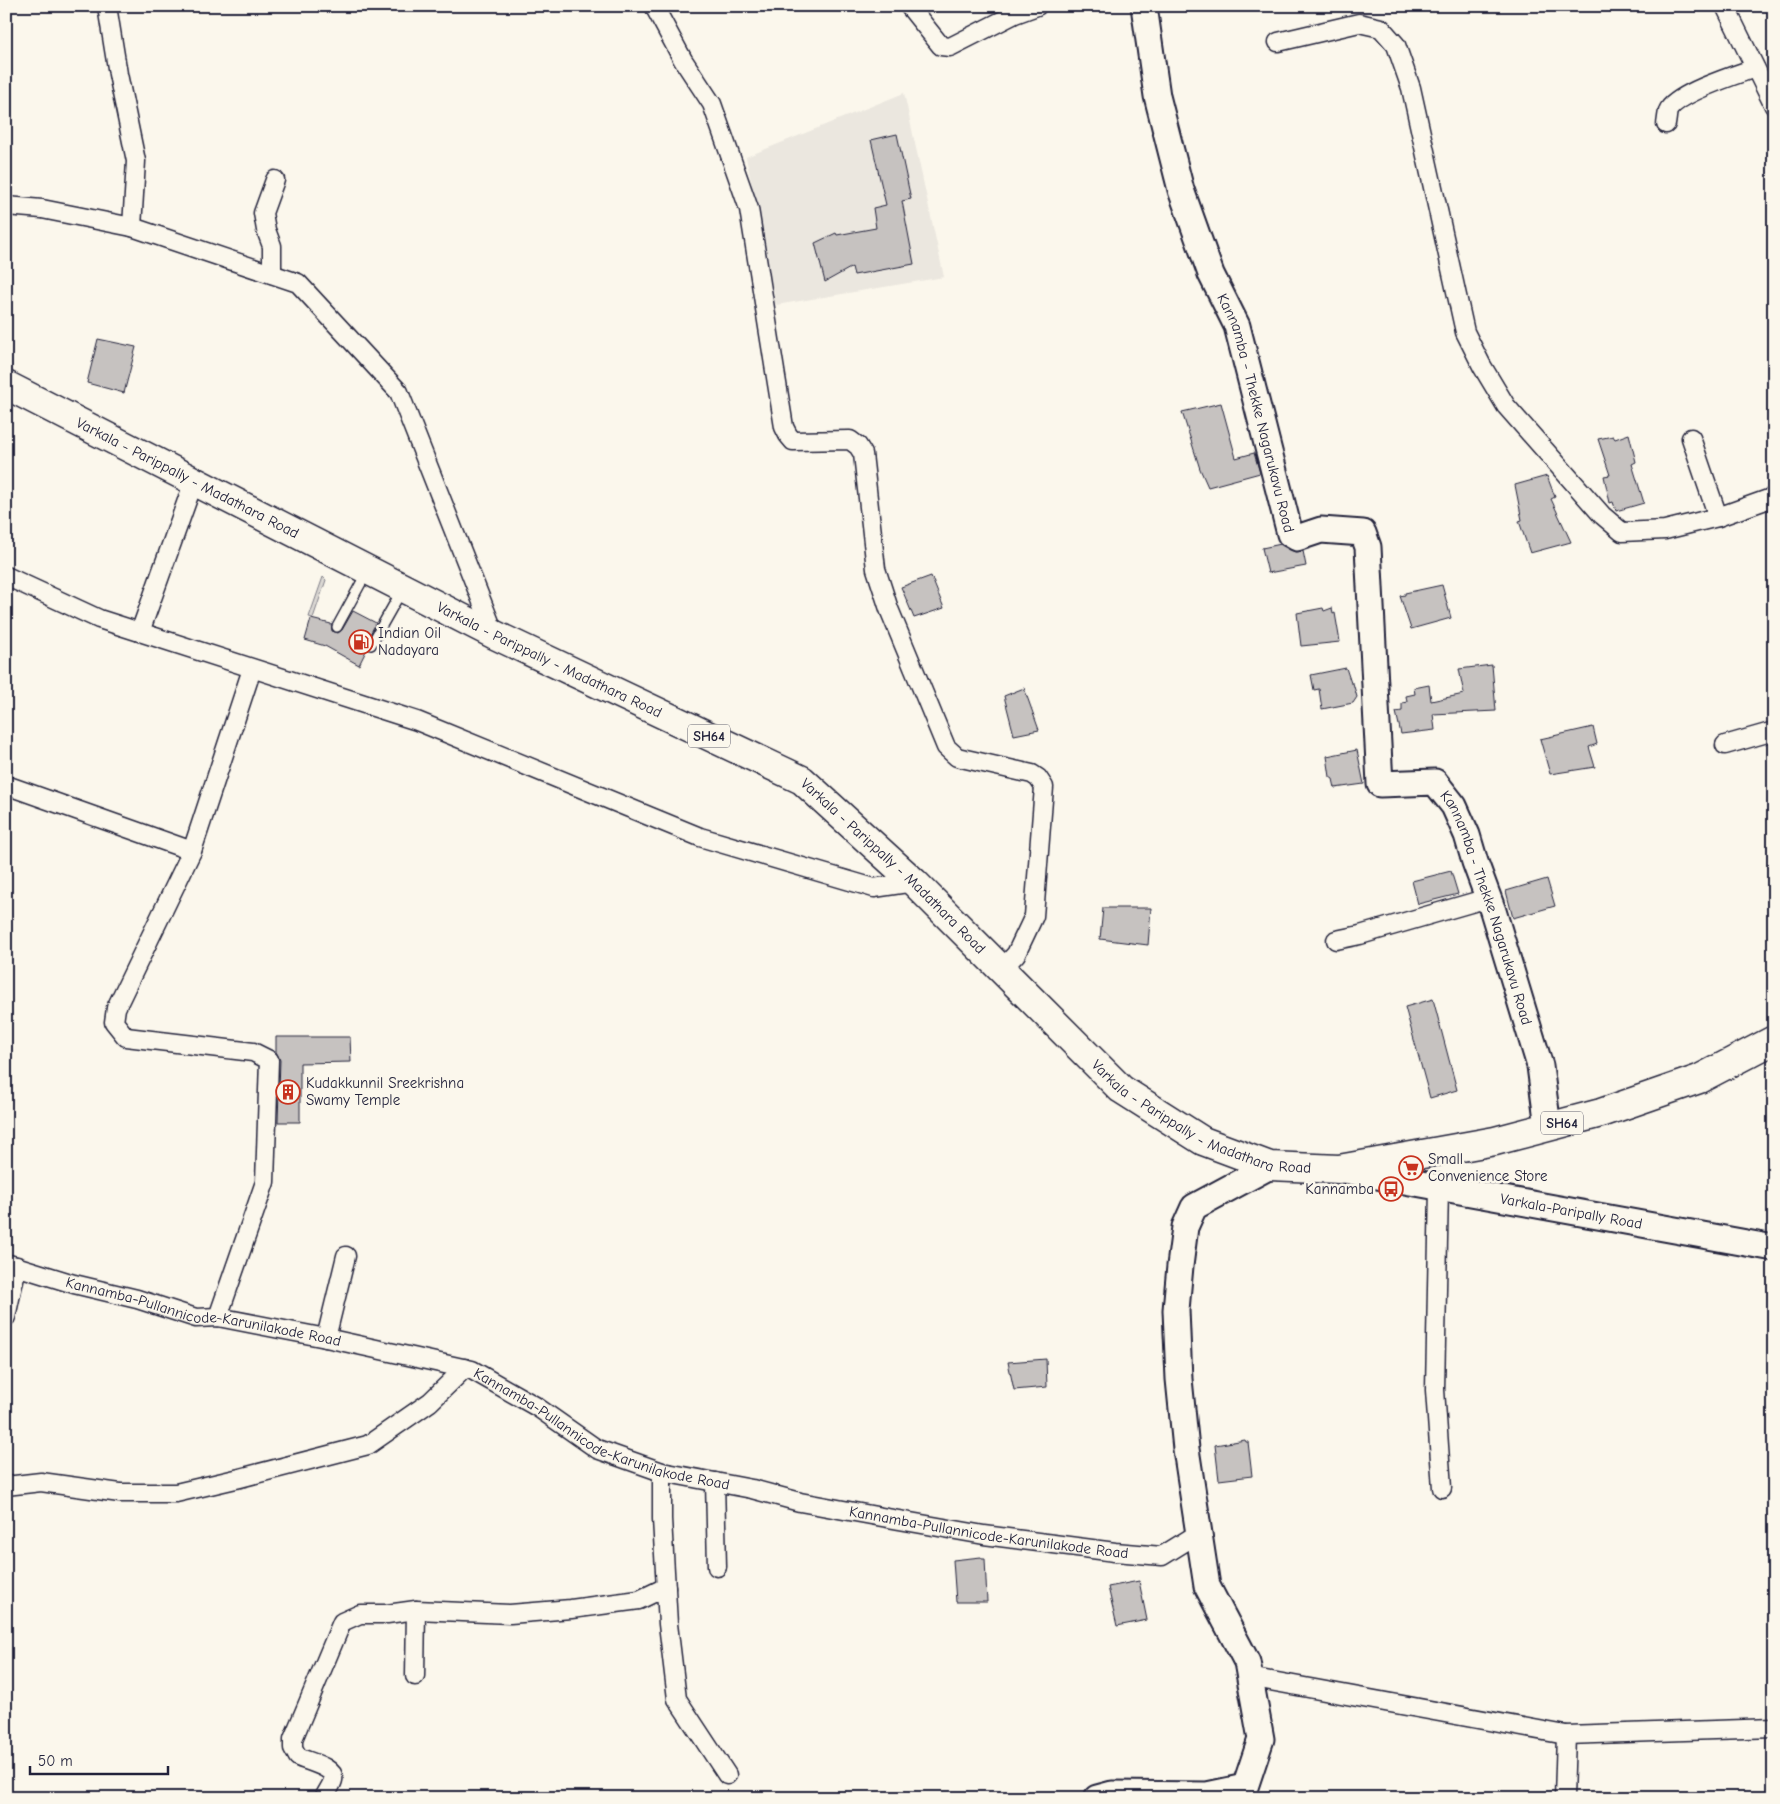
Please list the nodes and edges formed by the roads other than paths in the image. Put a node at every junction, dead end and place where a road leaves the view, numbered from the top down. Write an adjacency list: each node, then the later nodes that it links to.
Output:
1 (107, 6): 13 (street)
2 (654, 6): 35 (street)
3 (909, 6): 4 (street)
4 (1037, 6)
5 (1144, 6): 33 (main road, Kannamba - Thekke Nagarukavu Road)
6 (1725, 6): 8 (street)
7 (1278, 42): 19 (street)
8 (1755, 68): 9 (street); 10 (street)
9 (1774, 106)
10 (1666, 124)
11 (275, 180): 14 (street)
12 (6, 206): 13 (street)
13 (132, 228): 14 (street)
14 (272, 274): 25 (street)
15 (6, 385): 17 (main road, Varkala - Parippally - Madathara Road / SH64)
16 (1692, 438): 19 (street)
17 (194, 481): 20 (main road, Varkala - Parippally - Madathara Road / SH64); 24 (street)
18 (1774, 497): 19 (street)
19 (1718, 517)
20 (368, 570): 22 (main road, Varkala - Parippally - Madathara Road / SH64); 23 (lane)
21 (6, 576): 24 (street)
22 (403, 588): 25 (main road, Varkala - Parippally - Madathara Road / SH64); 26 (lane)
23 (337, 627)
24 (140, 632): 27 (street)
25 (496, 635): 32 (main road, Varkala - Parippally - Madathara Road / SH64)
26 (371, 646)
27 (252, 669): 31 (street); 32 (street)
28 (1774, 731): 29 (street)
29 (1725, 745)
30 (6, 785): 31 (street)
31 (192, 851): 45 (street)
32 (914, 882): 35 (main road, Varkala - Parippally - Madathara Road / SH64)
33 (1488, 898): 34 (street); 37 (main road, Kannamba - Thekke Nagarukavu Road)
34 (1336, 940)
35 (1002, 970): 38 (main road, Varkala - Parippally - Madathara Road / SH64)
36 (1774, 1040): 37 (main road, Varkala - Parippally - Madathara Road / SH64)
37 (1548, 1127): 39 (main road, Varkala - Parippally - Madathara Road / SH64)
38 (1270, 1166): 39 (main road, Varkala - Parippally - Madathara Road / SH64); 52 (main road)
39 (1339, 1170): 40 (main road, Varkala-Paripally Road)
40 (1439, 1188): 41 (main road, Varkala-Paripally Road); 51 (street)
41 (1774, 1248)
42 (346, 1256): 46 (street)
43 (12, 1265): 44 (street); 45 (street, Kannamba-Pullannicode-Karunilakode Road)
44 (6, 1317)
45 (218, 1317): 46 (street, Kannamba-Pullannicode-Karunilakode Road)
46 (326, 1338): 47 (street, Kannamba-Pullannicode-Karunilakode Road)
47 (465, 1368): 48 (street, Kannamba-Pullannicode-Karunilakode Road); 50 (street)
48 (662, 1472): 49 (street, Kannamba-Pullannicode-Karunilakode Road); 54 (street)
49 (715, 1482): 52 (street, Kannamba-Pullannicode-Karunilakode Road); 53 (street)
50 (6, 1486)
51 (1442, 1488)
52 (1199, 1533): 57 (main road)
53 (717, 1567)
54 (666, 1588): 55 (street); 60 (street)
55 (416, 1610): 56 (street); 61 (street)
56 (415, 1676)
57 (1249, 1677): 59 (street); 62 (main road)
58 (1774, 1728): 59 (street)
59 (1566, 1736): 63 (street)
60 (727, 1775)
61 (324, 1798)
62 (1097, 1798)
63 (1564, 1798)

